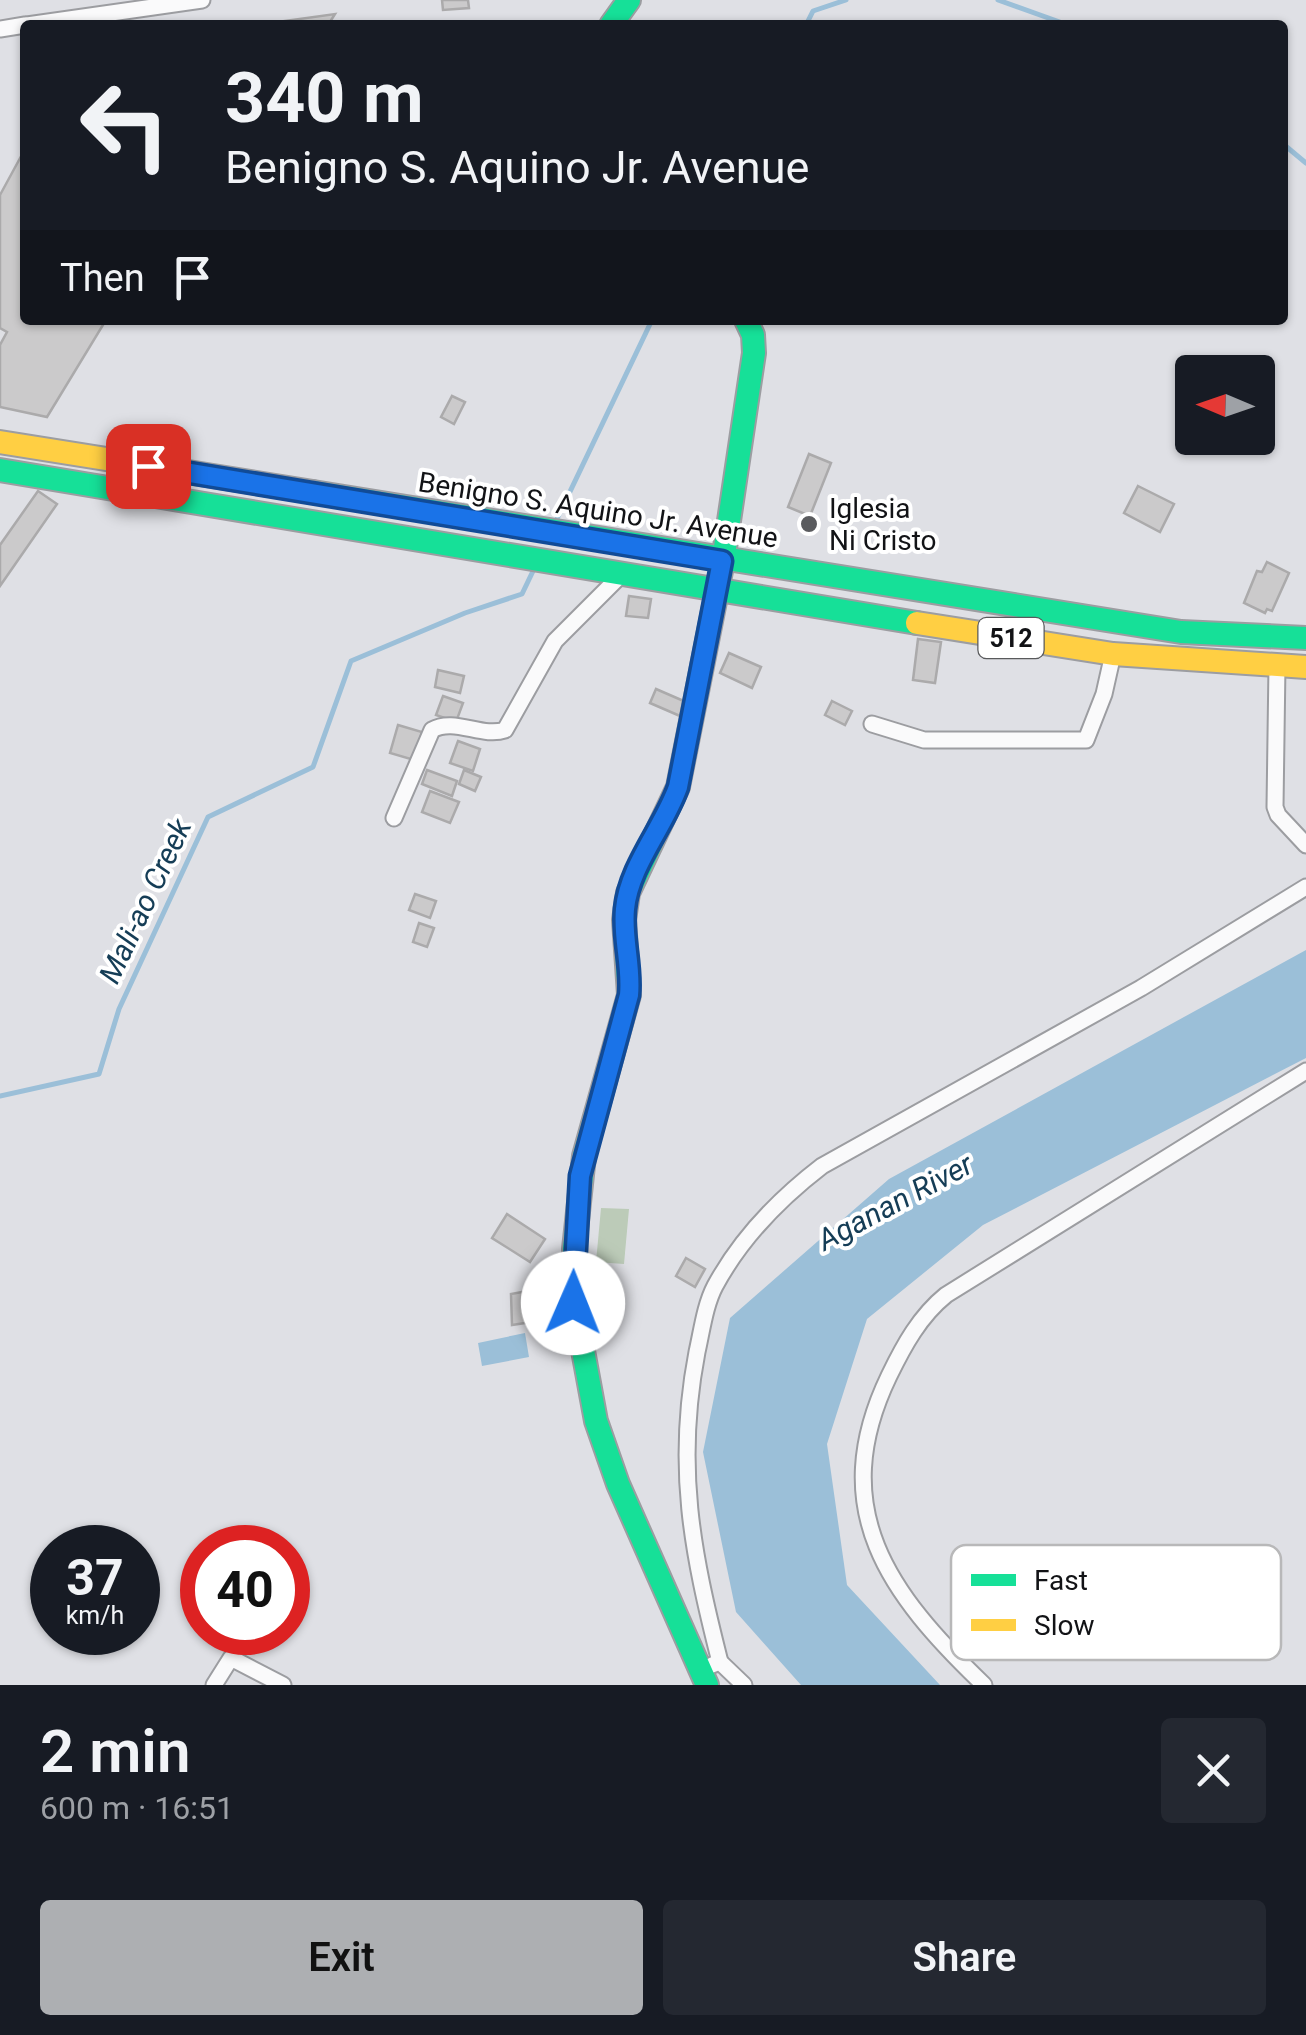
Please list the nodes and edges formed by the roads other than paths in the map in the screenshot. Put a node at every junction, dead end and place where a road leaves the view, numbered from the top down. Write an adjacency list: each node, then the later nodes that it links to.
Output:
1 (202, 0): 2 (street)
2 (61, 20)
3 (748, 325): 6 (main road)
4 (0, 442): 6 (main road, Benigno S. Aquino Jr. Avenue / 512)
5 (0, 470): 7 (main road, Benigno S. Aquino Jr. Avenue / 512)
6 (722, 561): 8 (main road); 9 (main road, Benigno S. Aquino Jr. Avenue / 512)
7 (621, 575): 8 (main road, Benigno S. Aquino Jr. Avenue / 512); 14 (street)
8 (717, 592): 10 (main road, Benigno S. Aquino Jr. Avenue / 512); 20 (main road)
9 (1306, 638)
10 (1112, 654): 11 (main road, Benigno S. Aquino Jr. Avenue / 512); 13 (street)
11 (1277, 665): 12 (main road, Benigno S. Aquino Jr. Avenue / 512); 15 (street)
12 (1306, 666)
13 (872, 724)
14 (394, 818)
15 (1306, 846)
16 (1306, 887): 20 (street)
17 (1306, 1071): 18 (street)
18 (951, 1653)
19 (958, 1660): 24 (street)
20 (710, 1672): 23 (street)
21 (214, 1685): 22 (street)
22 (283, 1685)
23 (744, 1685)
24 (984, 1685)

